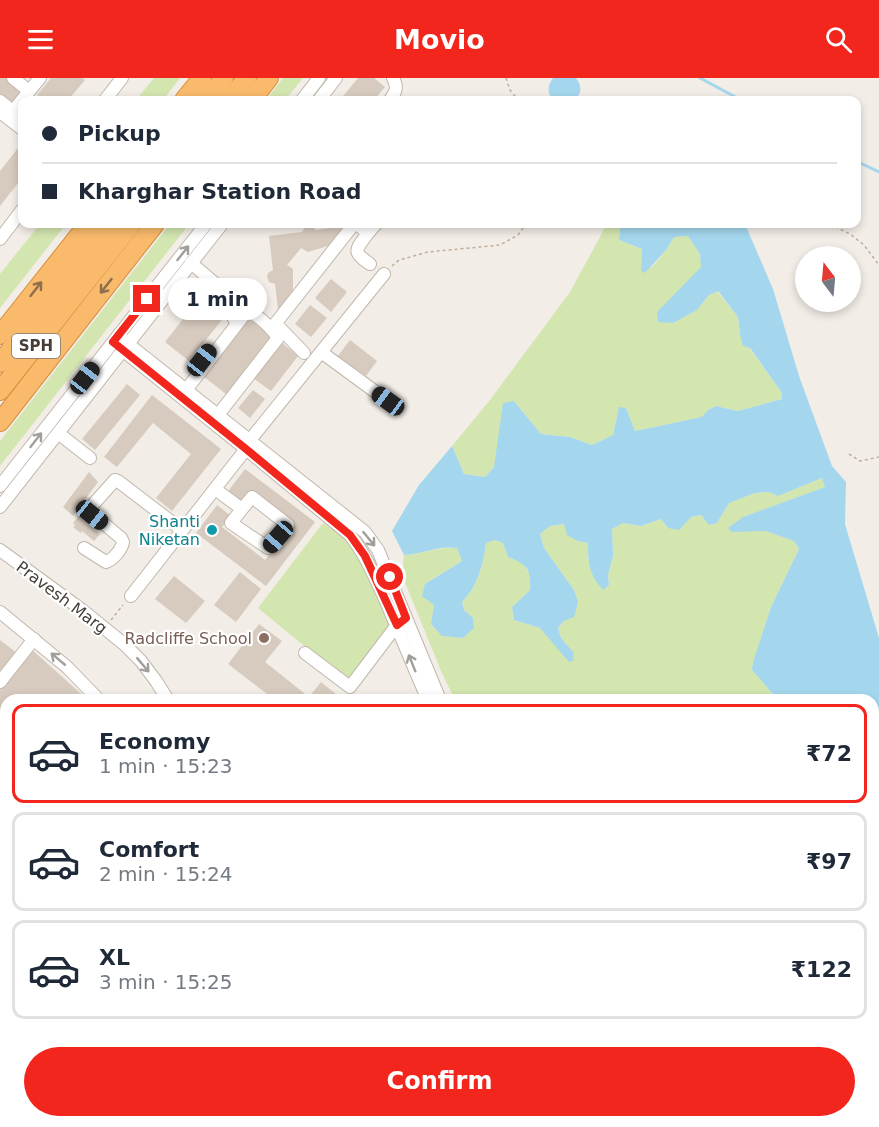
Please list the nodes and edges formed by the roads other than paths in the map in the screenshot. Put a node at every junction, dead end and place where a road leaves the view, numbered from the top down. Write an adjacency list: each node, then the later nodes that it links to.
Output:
1 (13, 78): 11 (street)
2 (40, 78): 11 (street)
3 (202, 78): 14 (highway)
4 (224, 78): 15 (highway)
5 (247, 78): 16 (highway)
6 (269, 78): 17 (highway)
7 (319, 78): 18 (street)
8 (336, 78): 19 (street)
9 (393, 78): 20 (street)
10 (118, 79): 13 (street)
11 (29, 91): 12 (street)
12 (25, 96)
13 (107, 96)
14 (187, 96)
15 (210, 96)
16 (232, 96)
17 (255, 96)
18 (305, 96)
19 (322, 96)
20 (393, 96)
21 (0, 101): 22 (street)
22 (12, 114)
23 (18, 214): 32 (street)
24 (85, 228): 39 (highway, one-way to 24)
25 (107, 228): 36 (highway, SPH)
26 (128, 228): 36 (highway, SPH)
27 (152, 228): 48 (highway, one-way to 48)
28 (203, 228): 40 (street, one-way to 28)
29 (219, 228): 33 (street)
30 (353, 228): 38 (street)
31 (372, 228): 34 (street)
32 (2, 231)
33 (191, 263): 40 (street); 44 (street)
34 (370, 264)
35 (384, 274): 41 (street)
36 (66, 294): 43 (highway, SPH); 45 (highway, SPH)
37 (253, 308): 38 (street)
38 (275, 324): 42 (street)
39 (0, 335)
40 (120, 343): 44 (street); 49 (street); 50 (street); 52 (street, one-way to 40)
41 (321, 352): 46 (street); 50 (street)
42 (304, 353)
43 (0, 363)
44 (184, 388): 47 (street); 47 (street)
45 (0, 391)
46 (388, 401)
47 (218, 415): 50 (street)
48 (0, 422)
49 (58, 433): 51 (street); 54 (street)
50 (248, 445): 53 (street); 61 (street)
51 (90, 458)
52 (0, 486)
53 (215, 489): 55 (street); 56 (street)
54 (0, 507)
55 (242, 509): 55 (street)
56 (182, 530): 57 (street); 59 (street)
57 (84, 548)
58 (0, 550): 66 (street, Pravesh Marg, one-way to 66)
59 (130, 596)
60 (0, 612): 62 (street)
61 (401, 622): 63 (street); 67 (street, one-way to 61); 68 (street)
62 (34, 639): 64 (street); 65 (street, one-way to 62)
63 (305, 654)
64 (0, 682)
65 (93, 694)
66 (164, 694)
67 (426, 694)
68 (437, 694)

